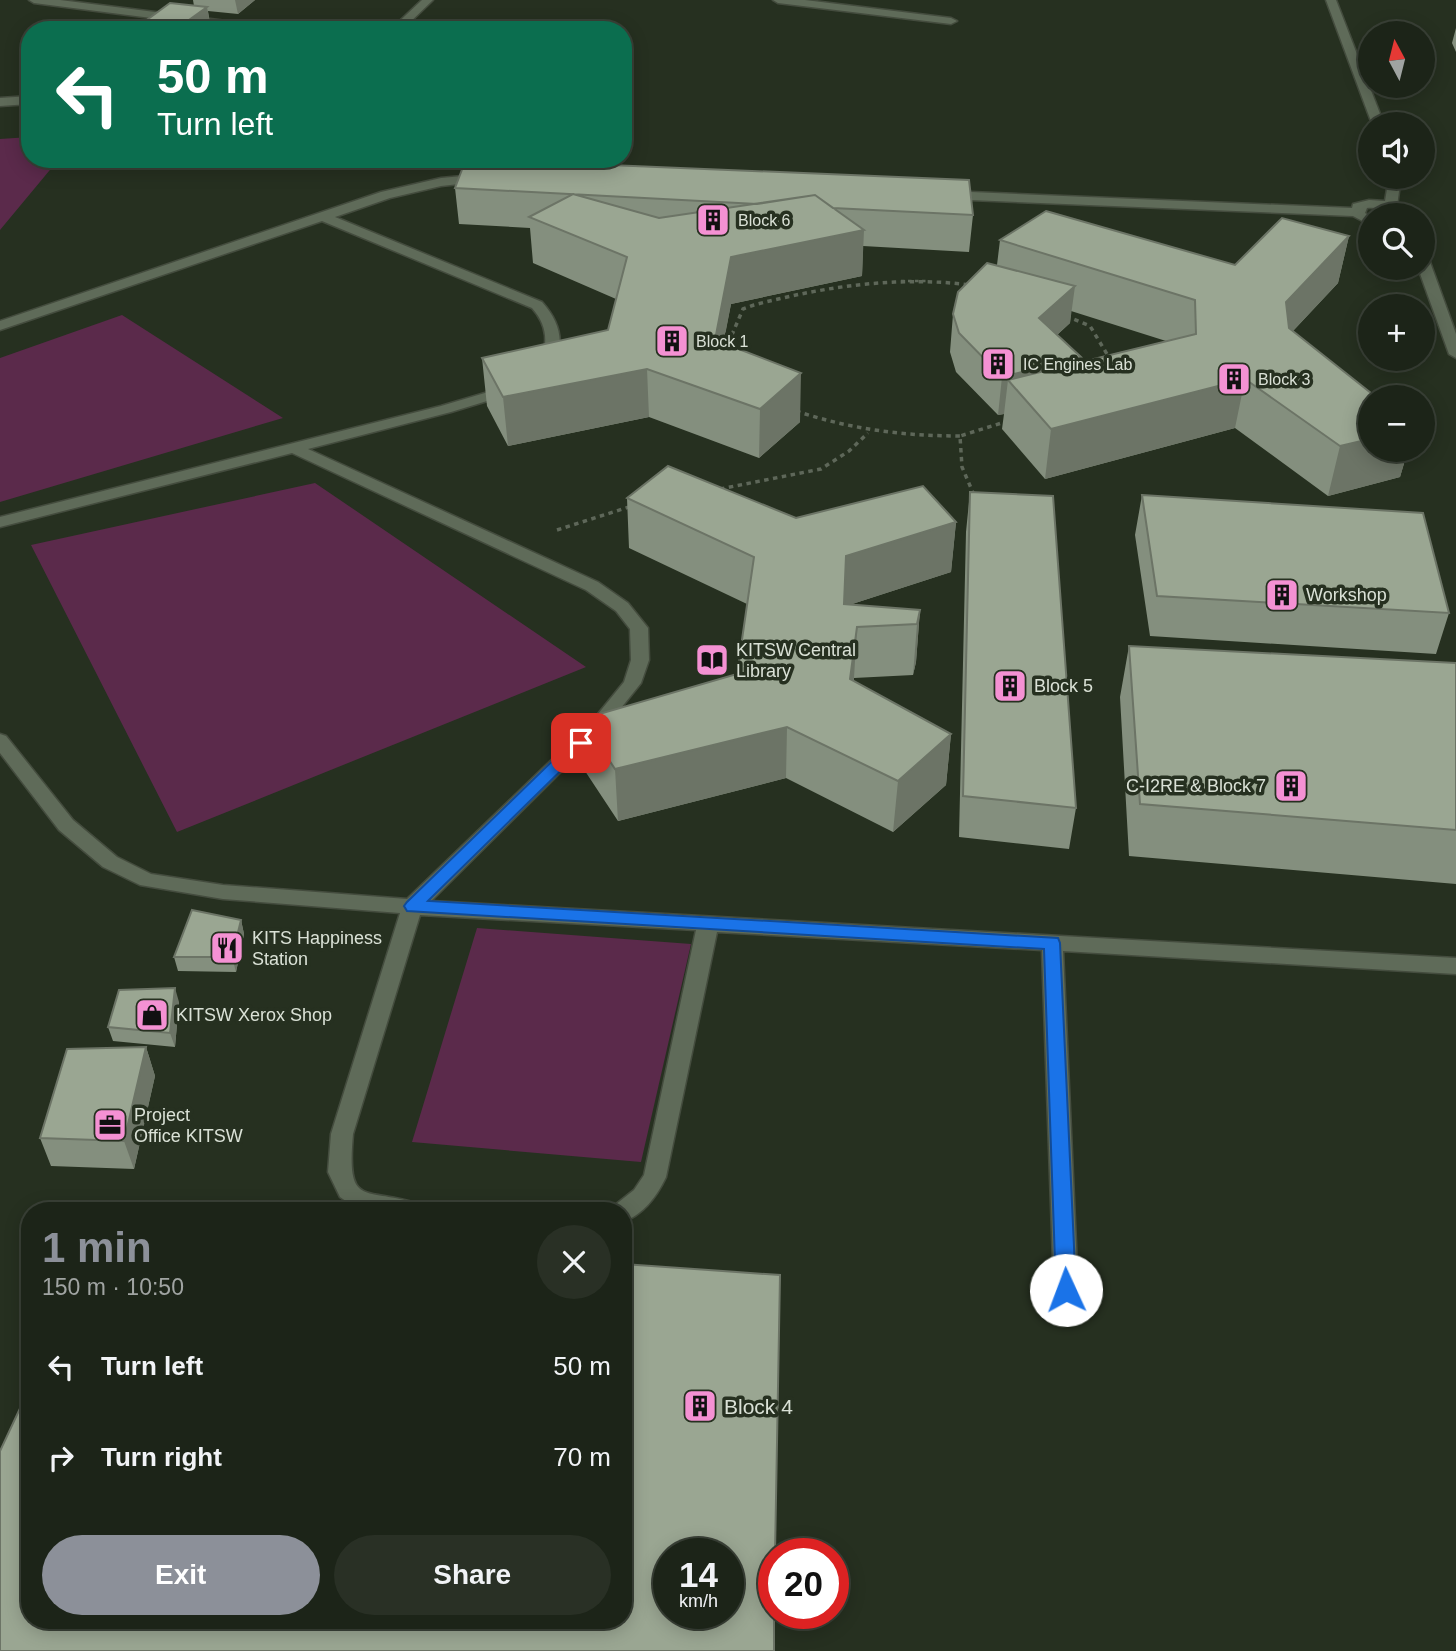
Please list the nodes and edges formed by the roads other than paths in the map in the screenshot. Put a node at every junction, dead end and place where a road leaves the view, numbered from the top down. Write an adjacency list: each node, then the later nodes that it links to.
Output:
1 (34, 0): 5 (lane)
2 (428, 0): 9 (lane)
3 (778, 0): 6 (lane)
4 (1331, 0): 12 (lane)
5 (176, 17): 7 (lane); 8 (lane)
6 (951, 20)
7 (170, 21)
8 (206, 21)
9 (405, 21)
10 (21, 101): 11 (lane)
11 (0, 102)
12 (1373, 112)
13 (502, 177): 17 (lane)
14 (937, 195): 16 (lane)
15 (1358, 208): 16 (lane)
16 (1357, 212)
17 (324, 217): 19 (lane); 21 (lane)
18 (1429, 280): 20 (lane)
19 (0, 326)
20 (1456, 354)
21 (294, 448): 22 (lane); 24 (lane)
22 (0, 522)
23 (0, 740): 24 (lane)
24 (412, 906): 25 (lane); 28 (lane)
25 (708, 924): 26 (lane); 29 (lane)
26 (1052, 943): 27 (lane); 30 (lane)
27 (1456, 966)
28 (368, 1202)
29 (632, 1205)
30 (1066, 1290)

